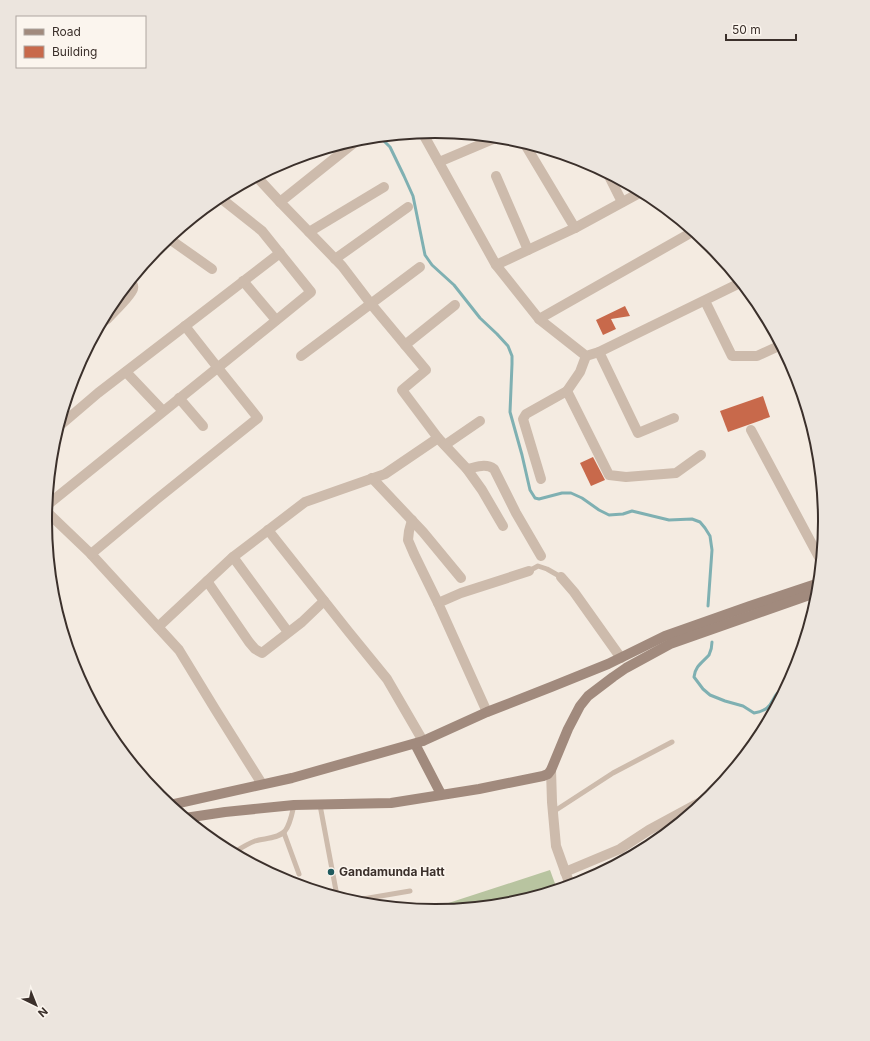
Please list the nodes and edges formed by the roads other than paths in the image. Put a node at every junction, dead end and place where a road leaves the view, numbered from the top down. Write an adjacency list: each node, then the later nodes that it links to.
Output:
1 (425, 138): 5 (street)
2 (488, 141): 5 (street)
3 (347, 148): 12 (street)
4 (527, 149): 15 (street)
5 (439, 162): 22 (street)
6 (496, 176): 19 (street)
7 (260, 180): 12 (street)
8 (612, 181): 13 (street)
9 (384, 187): 16 (street)
10 (636, 195): 13 (street)
11 (224, 201): 20 (street)
12 (280, 202): 16 (street)
13 (622, 202): 15 (street)
14 (408, 207): 21 (street)
15 (575, 228): 19 (street)
16 (309, 232): 21 (street)
17 (689, 234): 32 (street)
18 (173, 242): 24 (street)
19 (528, 250): 22 (street)
20 (280, 252): 25 (street); 33 (street)
21 (335, 259): 29 (street)
22 (496, 264): 32 (street)
23 (420, 267): 29 (street)
24 (212, 269)
25 (243, 281): 33 (street); 34 (street)
26 (133, 284): 31 (street)
27 (737, 284): 28 (street)
28 (705, 300): 36 (street); 37 (street)
29 (371, 304): 35 (street); 38 (street)
30 (455, 305): 35 (street)
31 (116, 310)
32 (539, 319): 39 (street)
33 (276, 320): 40 (street)
34 (185, 326): 40 (street); 41 (street)
35 (405, 345): 50 (street)
36 (776, 346)
37 (599, 352): 39 (street); 45 (street)
38 (301, 356)
39 (586, 356): 42 (street)
40 (218, 368): 43 (street); 61 (street)
41 (126, 372): 44 (street); 46 (street)
42 (567, 391): 51 (street); 54 (street)
43 (180, 398): 44 (street); 48 (street)
44 (163, 411): 55 (street)
45 (674, 418)
46 (65, 421)
47 (480, 421): 50 (street)
48 (203, 426)
49 (751, 430): 60 (street)
50 (442, 442): 52 (street); 53 (street)
51 (701, 455)
52 (467, 469): 58 (street); 62 (street)
53 (372, 478): 57 (street); 59 (street)
54 (541, 478)
55 (53, 500)
56 (52, 517): 61 (street)
57 (412, 520): 66 (street); 71 (street)
58 (503, 526)
59 (268, 530): 63 (street); 70 (street)
60 (816, 553)
61 (91, 554): 72 (street)
62 (541, 556)
63 (233, 557): 67 (street); 73 (street)
64 (529, 571): 65 (lane); 71 (street)
65 (561, 577): 74 (street)
66 (461, 578)
67 (207, 581): 72 (street); 73 (street)
68 (813, 585): 74 (main road)
69 (811, 594): 78 (main road)
70 (324, 601): 73 (street); 76 (street)
71 (438, 603): 75 (street)
72 (158, 627): 79 (street)
73 (288, 632)
74 (621, 658): 75 (main road)
75 (487, 712): 76 (main road)
76 (419, 742): 79 (main road); 80 (main road)
77 (672, 742): 84 (lane)
78 (551, 770): 80 (main road); 84 (street)
79 (262, 784): 81 (main road)
80 (442, 794): 83 (main road)
81 (177, 803)
82 (294, 805): 83 (main road); 86 (main road); 87 (lane)
83 (320, 805): 92 (lane)
84 (553, 812): 89 (street)
85 (684, 812): 89 (street)
86 (193, 817)
87 (284, 833): 88 (lane); 90 (lane)
88 (238, 849)
89 (565, 872): 91 (street)
90 (299, 874)
91 (568, 879)
92 (336, 890)
93 (410, 890): 94 (lane)
94 (370, 898)

